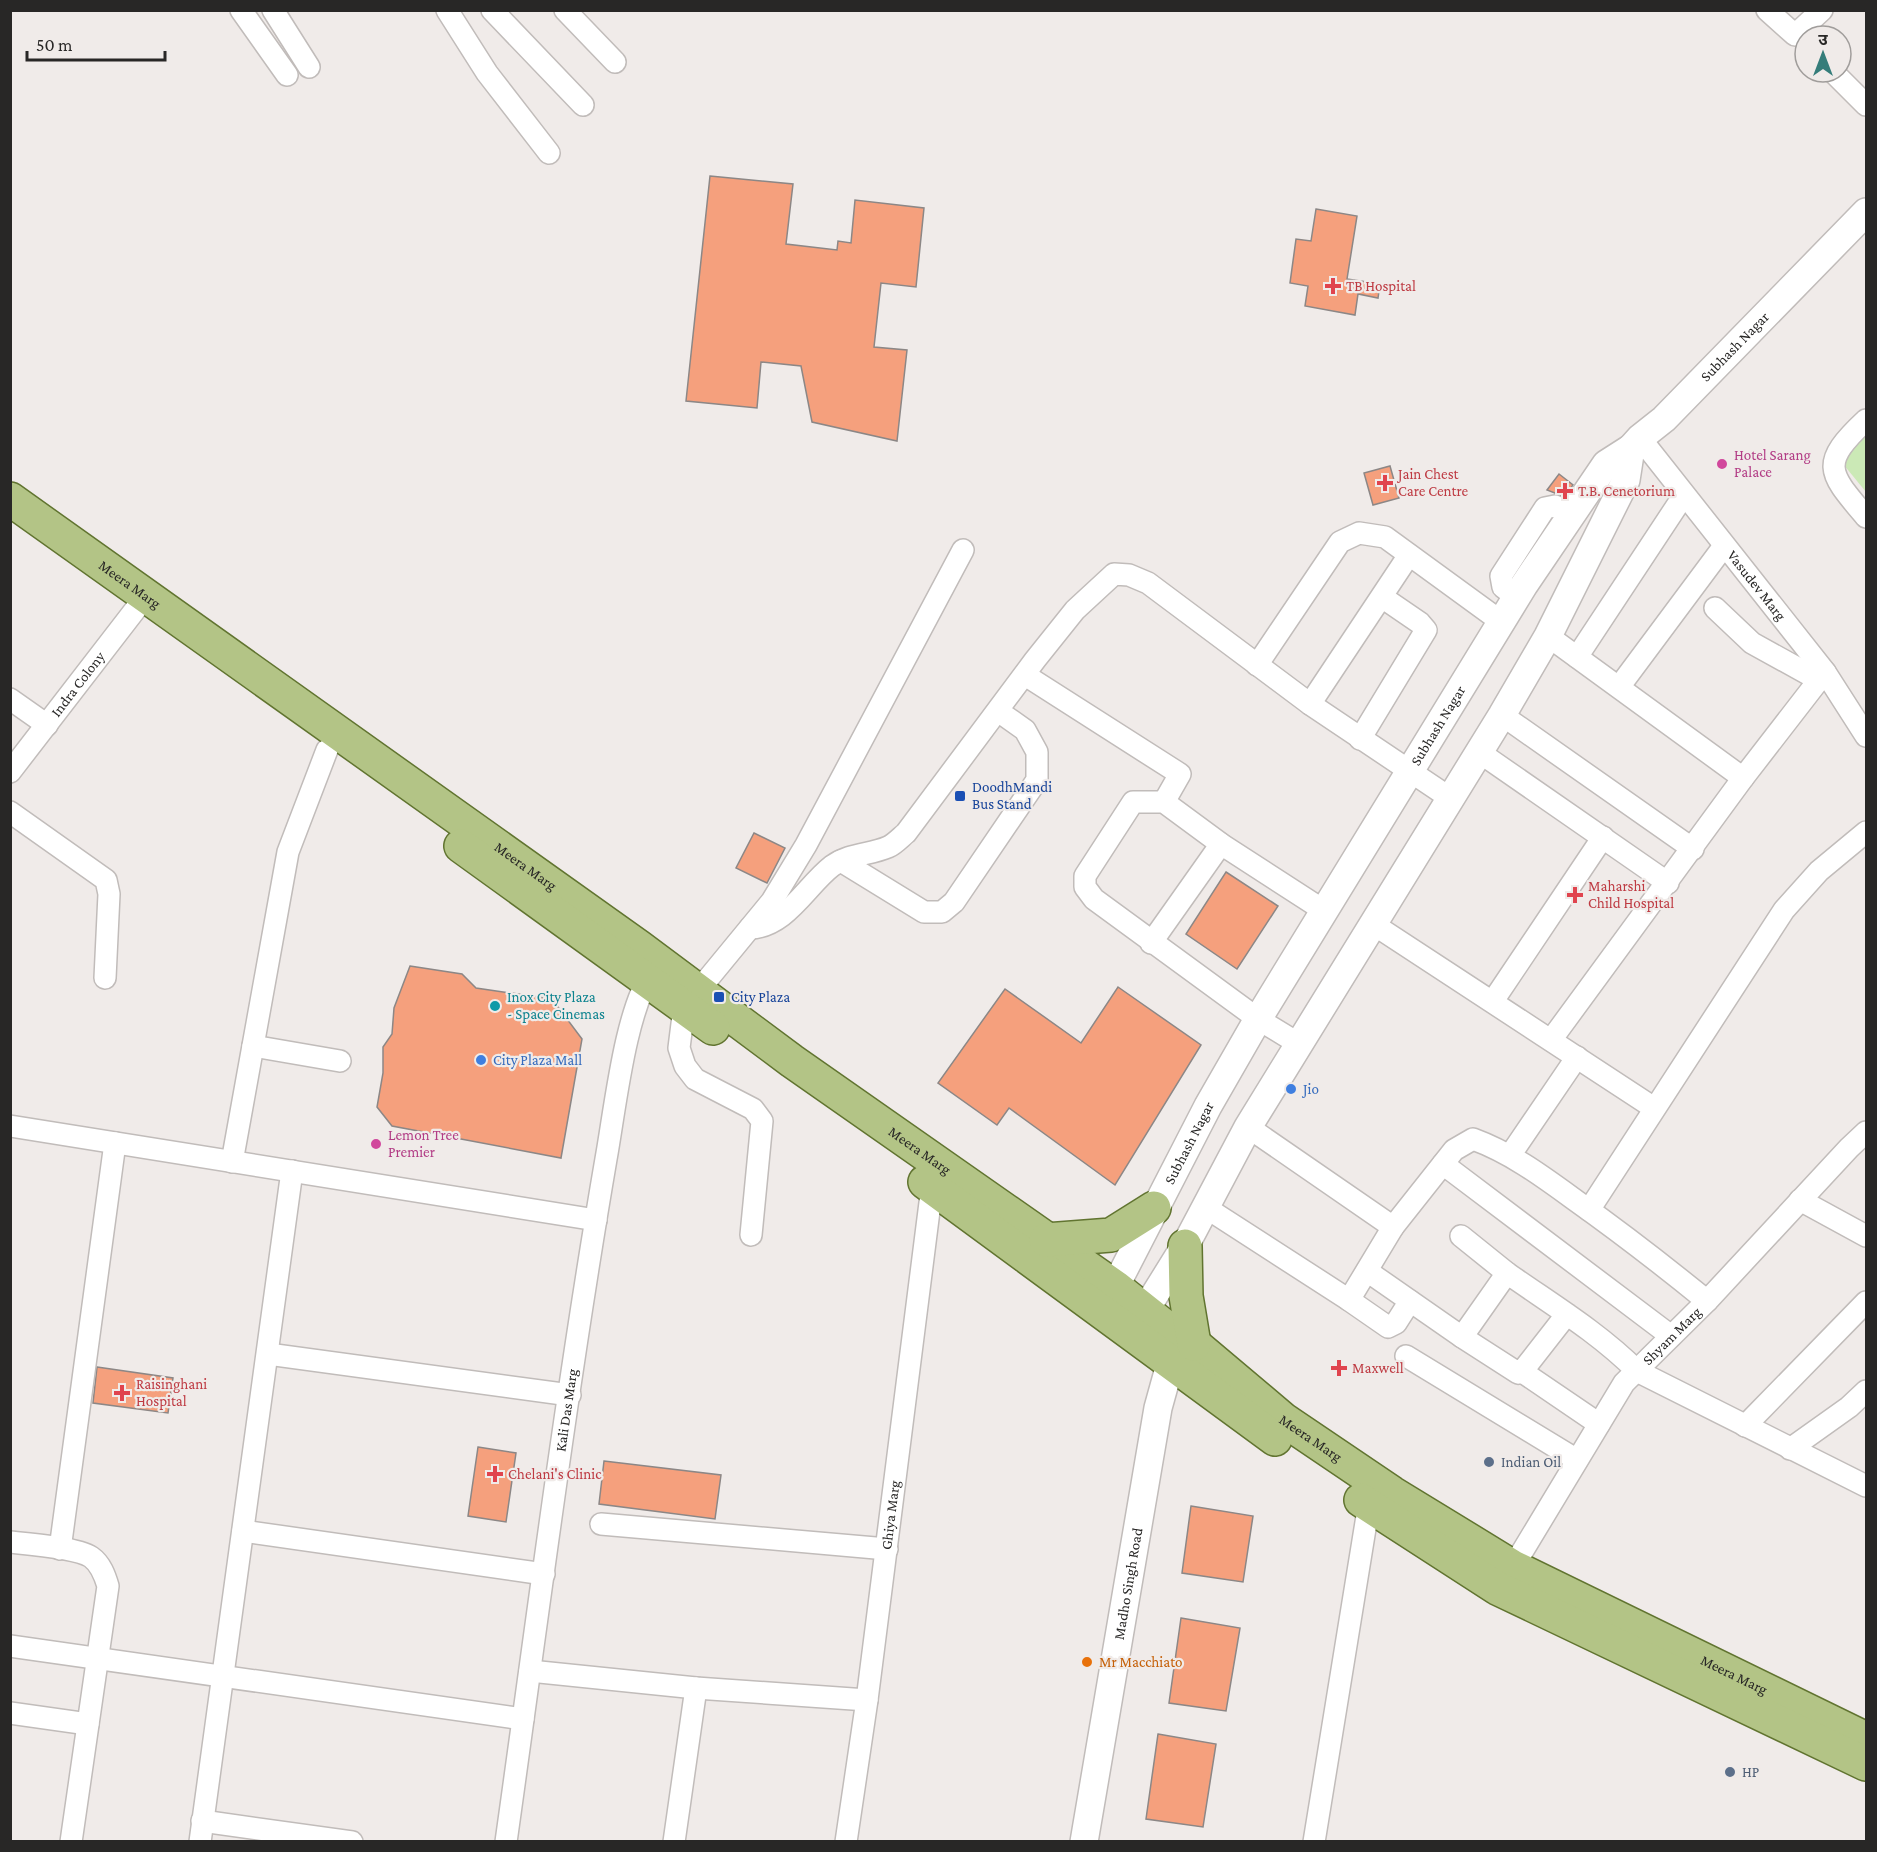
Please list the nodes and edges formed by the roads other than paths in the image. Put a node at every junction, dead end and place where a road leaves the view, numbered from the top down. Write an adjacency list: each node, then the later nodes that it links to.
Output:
1 (241, 10): 12 (street)
2 (273, 10): 11 (street)
3 (447, 10): 16 (street)
4 (492, 10): 14 (street)
5 (565, 10): 10 (street)
6 (1767, 10): 9 (street)
7 (1822, 10): 8 (street)
8 (1812, 24)
9 (1793, 34)
10 (615, 62)
11 (309, 67)
12 (287, 75)
13 (1845, 84): 15 (street)
14 (583, 105)
15 (1866, 105)
16 (549, 153)
17 (1866, 212): 19 (street, Subhash Nagar)
18 (1866, 420): 22 (street)
19 (1636, 443): 20 (street, Vasudev Marg); 30 (street, Subhash Nagar); 31 (street)
20 (1684, 495): 24 (street, Vasudev Marg); 32 (street)
21 (10, 499): 28 (main road, Meera Marg)
22 (1866, 518)
23 (10, 526): 28 (main road, Meera Marg)
24 (1724, 546): 35 (street, Vasudev Marg); 36 (street)
25 (963, 550): 60 (street)
26 (1409, 555): 27 (street); 30 (street); 33 (street)
27 (1382, 597): 38 (street); 43 (street)
28 (139, 605): 41 (street, Indra Colony); 44 (main road, Meera Marg); 62 (main road, Meera Marg)
29 (1715, 608): 35 (street)
30 (1503, 623): 46 (street, Subhash Nagar)
31 (1548, 636): 32 (street); 40 (street)
32 (1577, 657): 36 (street)
33 (1257, 665): 34 (street); 38 (street)
34 (1025, 675): 39 (street); 50 (street)
35 (1822, 676): 42 (street, Vasudev Marg); 48 (street)
36 (1619, 687): 48 (street)
37 (10, 699): 41 (street)
38 (1310, 704): 43 (street)
39 (998, 711): 56 (street); 56 (street)
40 (1502, 715): 45 (street); 55 (street)
41 (47, 725): 47 (street, Indra Colony)
42 (1866, 736)
43 (1360, 739): 46 (street)
44 (327, 750): 62 (main road, Meera Marg); 69 (street)
45 (1479, 752): 49 (street); 53 (street)
46 (1408, 771): 49 (street); 58 (street, Subhash Nagar)
47 (10, 772)
48 (1743, 778): 55 (street)
49 (1450, 798): 59 (street)
50 (1164, 802): 54 (street); 61 (street)
51 (10, 812): 63 (street)
52 (1866, 832): 72 (street)
53 (1603, 837): 57 (street); 65 (street)
54 (1221, 844): 58 (street); 61 (street)
55 (1693, 849): 57 (street)
56 (841, 861): 60 (street)
57 (1668, 883): 67 (street)
58 (1323, 910): 66 (street, Subhash Nagar)
59 (1373, 924): 65 (street); 68 (street)
60 (750, 928): 64 (street)
61 (1151, 943): 66 (street)
62 (652, 971): 64 (main road, Meera Marg); 87 (street, Kali Das Marg)
63 (105, 978)
64 (691, 999): 82 (main road, Meera Marg); 89 (street); 92 (main road, Meera Marg)
65 (1493, 1001): 67 (street)
66 (1258, 1019): 68 (street); 84 (street, Subhash Nagar)
67 (1551, 1040): 70 (street)
68 (1299, 1044): 74 (street)
69 (253, 1046): 71 (street); 79 (street)
70 (1577, 1057): 72 (street); 78 (street)
71 (340, 1061)
72 (1654, 1108): 86 (street)
73 (10, 1126): 76 (street)
74 (1248, 1127): 85 (street); 88 (street)
75 (1866, 1132): 77 (street, Shyam Marg)
76 (115, 1143): 79 (street); 122 (street)
77 (1858, 1152): 83 (street, Shyam Marg)
78 (1511, 1154): 80 (street); 86 (street)
79 (232, 1162): 81 (street)
80 (1443, 1164): 88 (street); 103 (street)
81 (292, 1171): 87 (street); 106 (street)
82 (932, 1187): 96 (main road, Meera Marg); 123 (street, Ghiya Marg)
83 (1800, 1200): 91 (street); 99 (street, Shyam Marg)
84 (1154, 1208): 92 (main road); 96 (street, Subhash Nagar)
85 (1205, 1208): 93 (street); 97 (street)
86 (1589, 1210): 99 (street)
87 (596, 1220): 111 (street, Kali Das Marg)
88 (1393, 1227): 94 (street)
89 (751, 1234)
90 (1461, 1236): 95 (street)
91 (1866, 1236)
92 (1046, 1240): 96 (main road, Meera Marg)
93 (1185, 1246): 102 (street); 105 (main road)
94 (1367, 1271): 97 (street); 98 (street)
95 (1507, 1273): 101 (street); 104 (street)
96 (1107, 1298): 102 (main road, Meera Marg)
97 (1349, 1300): 98 (street)
98 (1410, 1301): 104 (street)
99 (1707, 1301): 103 (street, Shyam Marg)
100 (1866, 1302): 114 (street)
101 (1567, 1314): 108 (street); 109 (street)
102 (1138, 1321): 105 (main road, Meera Marg)
103 (1671, 1336): 109 (street, Shyam Marg)
104 (1462, 1337): 108 (street)
105 (1182, 1348): 118 (main road, Meera Marg); 124 (main road, Meera Marg); 144 (street, Madho Singh Road)
106 (268, 1354): 111 (street); 120 (street)
107 (1406, 1356): 116 (street)
108 (1521, 1371): 113 (street)
109 (1637, 1371): 113 (street, Shyam Marg); 114 (street)
110 (1866, 1391): 112 (street)
111 (570, 1395): 125 (street, Kali Das Marg)
112 (1858, 1411): 115 (street)
113 (1599, 1424): 116 (street, Shyam Marg)
114 (1745, 1426): 115 (street)
115 (1790, 1449): 117 (street)
116 (1577, 1460): 124 (street, Shyam Marg)
117 (1866, 1486)
118 (1369, 1504): 136 (main road, Meera Marg); 138 (street)
119 (601, 1524): 123 (street)
120 (243, 1531): 125 (street); 129 (street)
121 (10, 1542): 122 (street)
122 (60, 1549): 127 (street)
123 (886, 1550): 131 (street, Ghiya Marg)
124 (1513, 1567): 135 (main road, Meera Marg)
125 (544, 1574): 128 (street, Kali Das Marg)
126 (10, 1646): 127 (street)
127 (98, 1658): 129 (street); 134 (street)
128 (530, 1671): 130 (street); 133 (street, Kali Das Marg)
129 (223, 1676): 133 (street); 137 (street)
130 (696, 1688): 131 (street); 142 (street)
131 (867, 1700): 143 (street, Ghiya Marg)
132 (10, 1713): 134 (street)
133 (523, 1719): 141 (street, Kali Das Marg)
134 (88, 1724): 139 (street)
135 (1866, 1739)
136 (1866, 1764)
137 (201, 1831): 140 (street)
138 (1314, 1841)
139 (71, 1842)
140 (352, 1842)
141 (506, 1842)
142 (674, 1842)
143 (846, 1842)
144 (1084, 1842)

